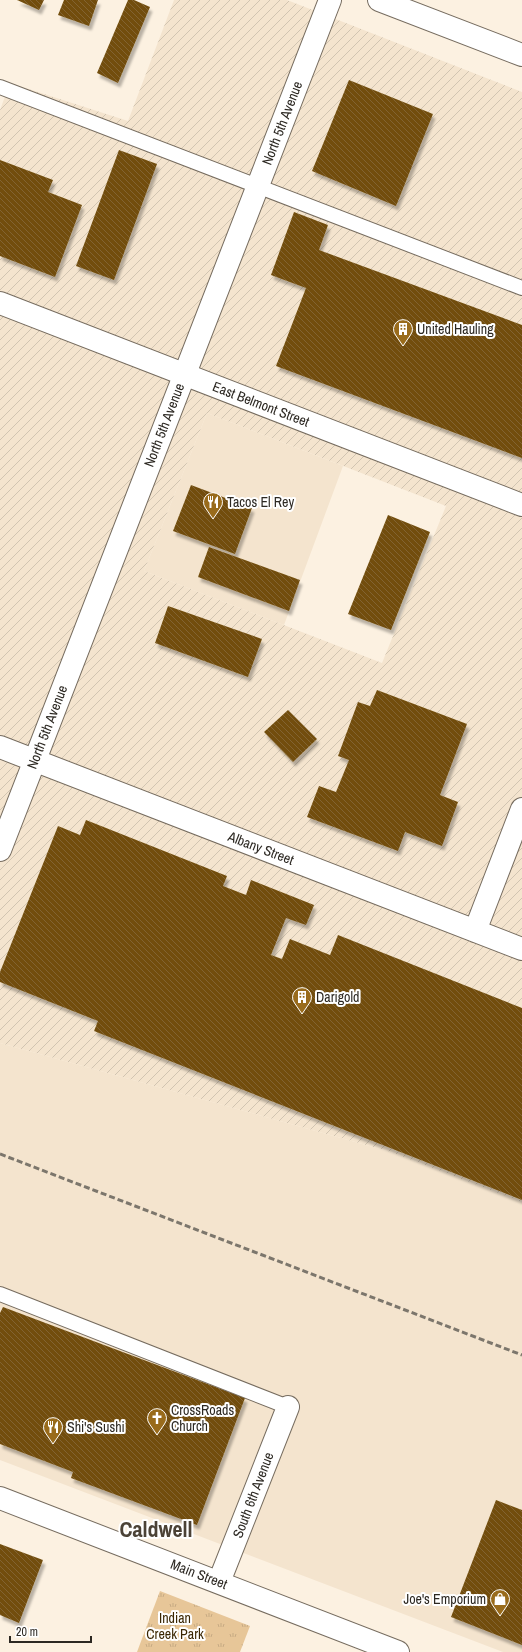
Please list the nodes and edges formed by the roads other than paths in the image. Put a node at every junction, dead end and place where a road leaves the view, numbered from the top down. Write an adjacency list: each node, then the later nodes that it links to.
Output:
1 (330, 0): 5 (street, North 5th Avenue)
2 (379, 0): 3 (street)
3 (522, 55)
4 (0, 87): 5 (lane)
5 (258, 186): 6 (lane); 8 (street, North 5th Avenue)
6 (522, 288)
7 (0, 303): 8 (street, East Belmont Street)
8 (184, 374): 9 (street, East Belmont Street); 11 (street, North 5th Avenue)
9 (522, 505)
10 (0, 748): 11 (street, Albany Street)
11 (34, 761): 13 (street, North 5th Avenue); 14 (street, Albany Street)
12 (522, 809): 14 (street)
13 (0, 850)
14 (475, 931): 15 (street, Albany Street)
15 (522, 949)
16 (0, 1294): 17 (lane)
17 (288, 1407): 19 (street, South 6th Avenue)
18 (0, 1498): 19 (street, Main Street)
19 (219, 1582): 20 (street, Main Street)
20 (398, 1652)

